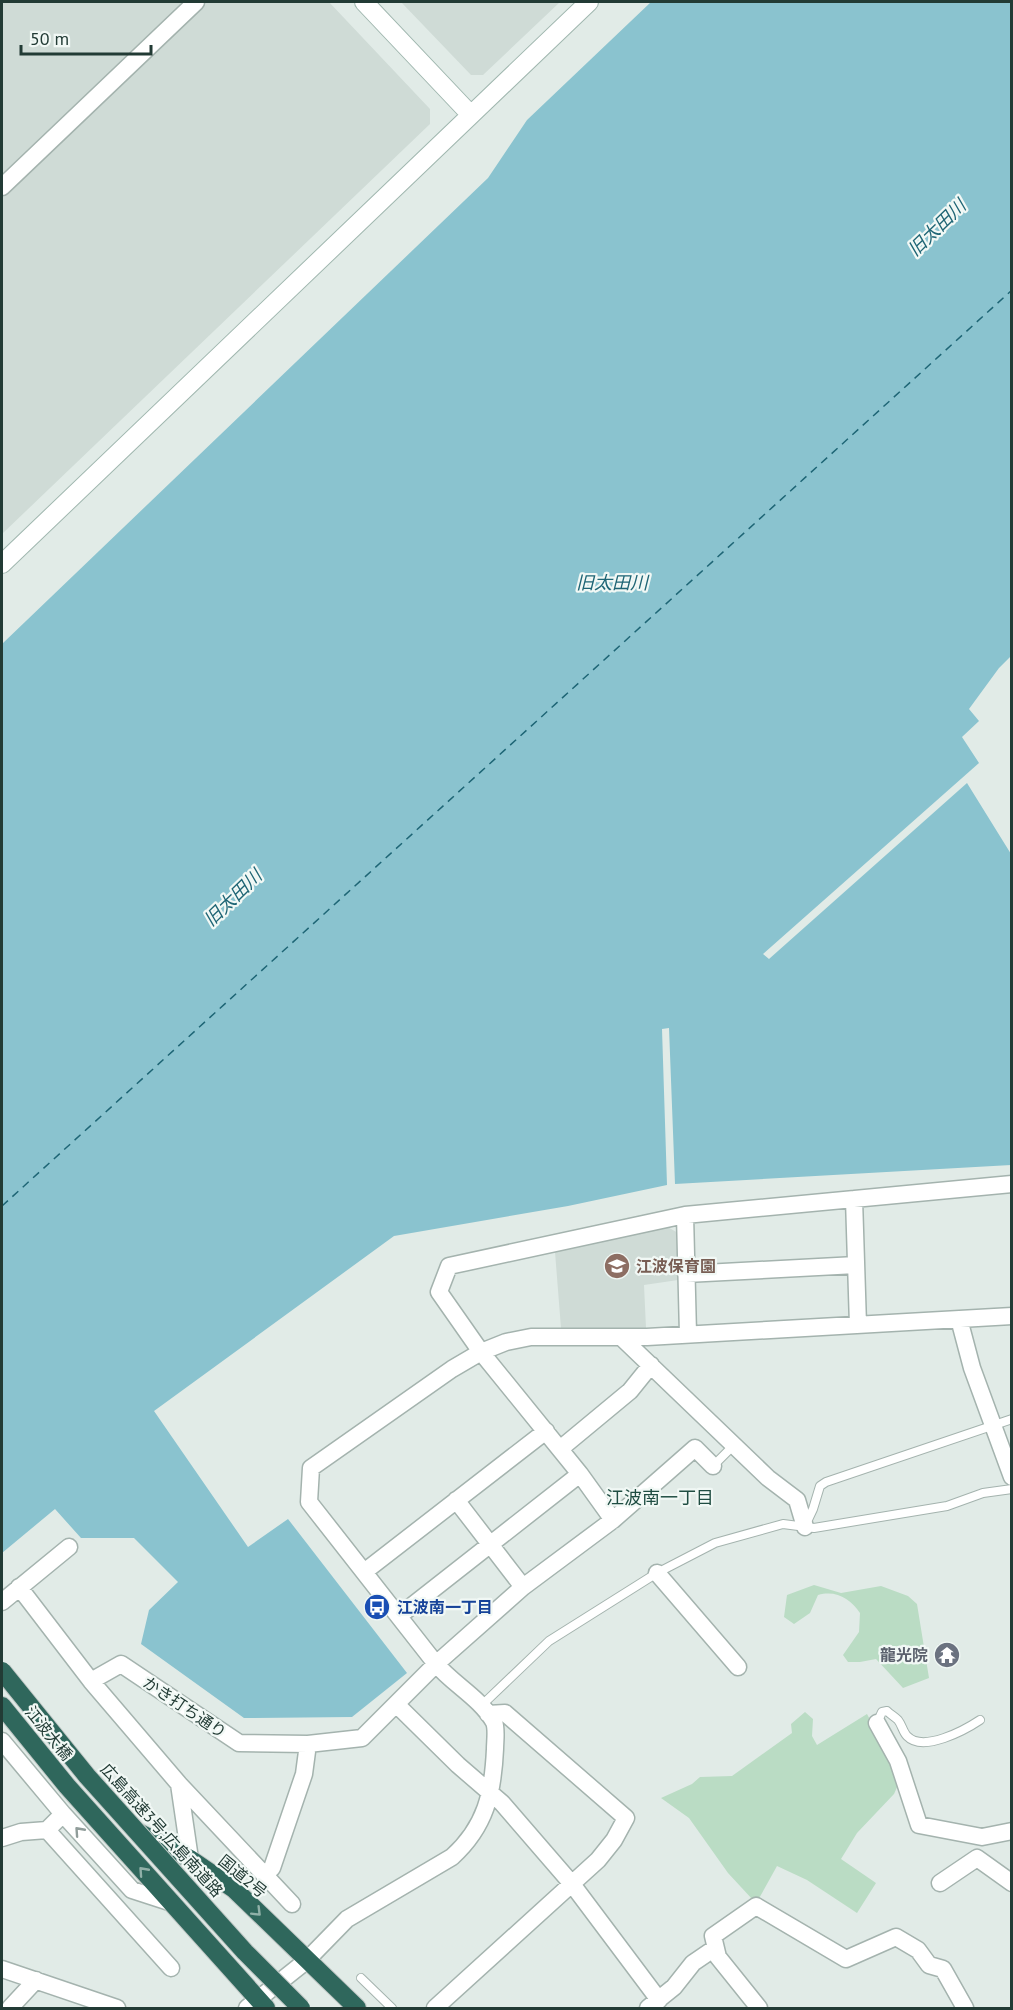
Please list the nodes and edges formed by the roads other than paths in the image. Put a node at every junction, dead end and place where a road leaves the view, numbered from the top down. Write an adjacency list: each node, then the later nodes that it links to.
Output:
1 (196, 2): 5 (street)
2 (364, 2): 4 (street)
3 (589, 2): 4 (street)
4 (470, 114): 6 (street)
5 (2, 187)
6 (2, 564)
7 (1011, 1184): 8 (street)
8 (854, 1199): 9 (street); 10 (street)
9 (685, 1215): 11 (street); 17 (street)
10 (856, 1265): 11 (street); 14 (street)
11 (686, 1274): 15 (street)
12 (1011, 1316): 13 (street)
13 (959, 1319): 14 (street); 20 (street)
14 (858, 1325): 15 (street)
15 (688, 1334): 16 (street)
16 (621, 1337): 17 (street); 18 (street)
17 (481, 1352): 21 (street); 33 (street)
18 (651, 1365): 22 (street); 23 (street)
19 (1011, 1419): 20 (lane)
20 (994, 1426): 26 (street); 30 (lane)
21 (546, 1431): 23 (street); 28 (street)
22 (734, 1444): 24 (lane); 30 (street)
23 (560, 1449): 25 (street)
24 (713, 1466): 29 (street, かき打ち通り)
25 (580, 1474): 29 (street); 31 (street)
26 (1011, 1477)
27 (1011, 1489): 30 (lane)
28 (456, 1500): 31 (street); 33 (street)
29 (613, 1520): 36 (street, かき打ち通り)
30 (805, 1527): 34 (lane)
31 (490, 1544): 36 (street); 38 (street)
32 (69, 1547): 35 (street)
33 (364, 1572): 38 (street)
34 (657, 1574): 40 (street); 45 (lane)
35 (19, 1587): 37 (street); 42 (street)
36 (523, 1587): 39 (street, かき打ち通り)
37 (2, 1602)
38 (399, 1616): 39 (street)
39 (436, 1664): 43 (street, かき打ち通り); 45 (street)
40 (738, 1667)
41 (2, 1671): 75 (highway, 広島高速3号;広島南道路, bridge)
42 (92, 1681): 49 (street, かき打ち通り); 50 (street)
43 (397, 1705): 49 (street, かき打ち通り); 52 (street)
44 (2, 1706): 51 (highway, 江波大橋)
45 (485, 1709): 52 (street); 62 (street)
46 (980, 1720): 47 (lane)
47 (877, 1723): 56 (street)
48 (2, 1741): 54 (street)
49 (308, 1744): 59 (street)
50 (178, 1784): 58 (street); 59 (street)
51 (67, 1785): 53 (highway, 国道2号)
52 (491, 1791): 62 (street); 66 (street)
53 (83, 1804): 58 (highway, 国道2号); 63 (highway, 国道2号, one-way to 53)
54 (63, 1814): 55 (street); 63 (street, one-way to 54)
55 (47, 1830): 57 (street); 67 (street)
56 (1011, 1831)
57 (2, 1838)
58 (190, 1859): 66 (highway, 国道2号, one-way to 66)
59 (264, 1875): 64 (street)
60 (940, 1883): 61 (street)
61 (1011, 1883)
62 (572, 1884): 71 (street); 78 (street)
63 (172, 1903): 72 (highway, 国道2号)
64 (292, 1904)
65 (715, 1948): 71 (street); 79 (street); 80 (street)
66 (306, 1960): 72 (street); 76 (highway, 国道2号)
67 (171, 1968)
68 (2, 1969): 70 (street)
69 (361, 1978): 77 (lane)
70 (36, 1980): 73 (street); 74 (street)
71 (654, 2004)
72 (256, 2006)
73 (10, 2008)
74 (117, 2008)
75 (301, 2008)
76 (357, 2008)
77 (392, 2008)
78 (435, 2008)
79 (759, 2008)
80 (965, 2008)

